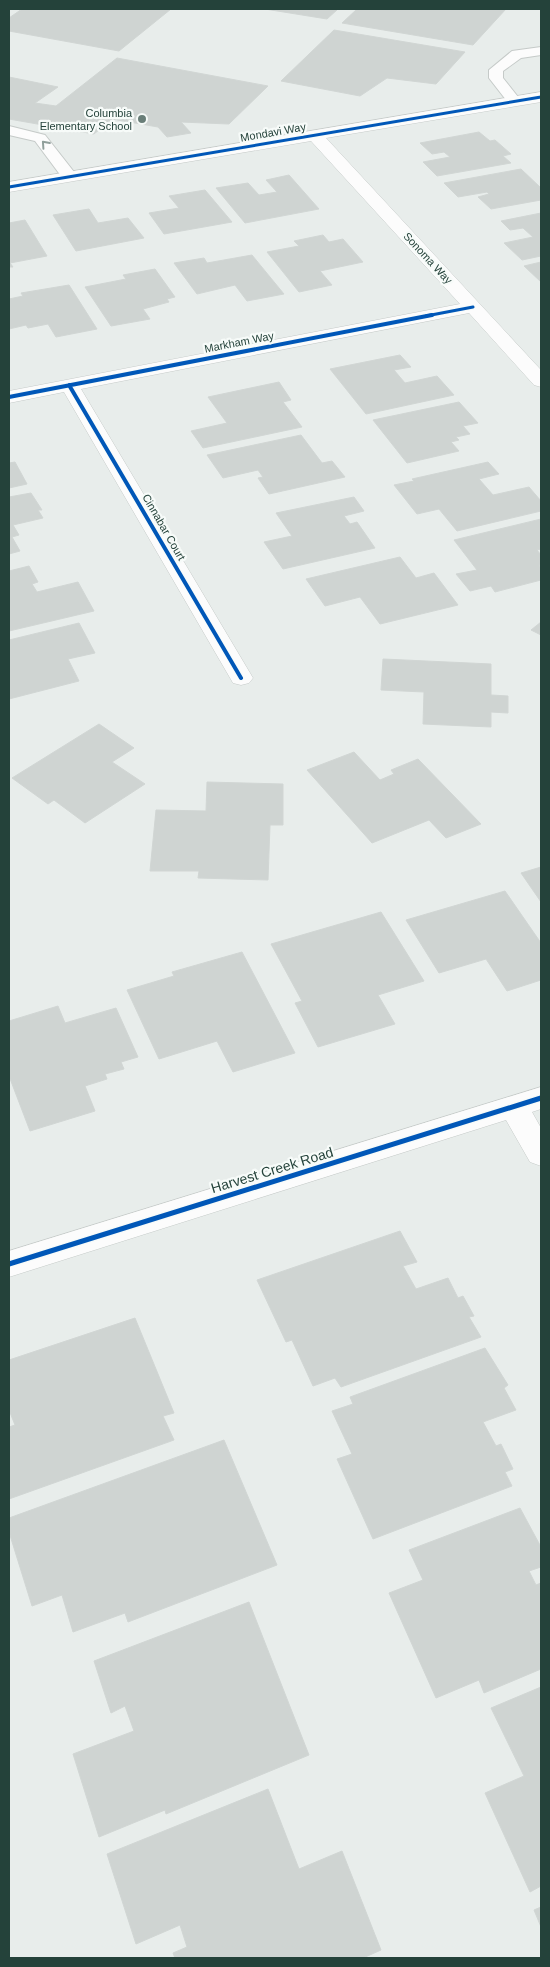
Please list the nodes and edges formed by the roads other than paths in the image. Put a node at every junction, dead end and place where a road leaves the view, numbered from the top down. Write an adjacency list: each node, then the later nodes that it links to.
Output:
1 (541, 51): 3 (lane)
2 (541, 97): 3 (street, Mondavi Way)
3 (515, 102): 5 (street, Mondavi Way)
4 (9, 130): 6 (lane, one-way to 4)
5 (314, 135): 6 (street, Mondavi Way); 8 (street, Sonoma Way)
6 (70, 177): 7 (street, Mondavi Way)
7 (9, 187)
8 (473, 306): 9 (street, Sonoma Way); 10 (street, Markham Way)
9 (541, 380)
10 (69, 385): 11 (street, Markham Way); 12 (street, Cinnabar Court)
11 (9, 397)
12 (241, 678)
13 (541, 1098): 14 (street, Harvest Creek Road)
14 (513, 1106): 15 (street); 16 (street, Harvest Creek Road)
15 (541, 1154)
16 (9, 1264)

